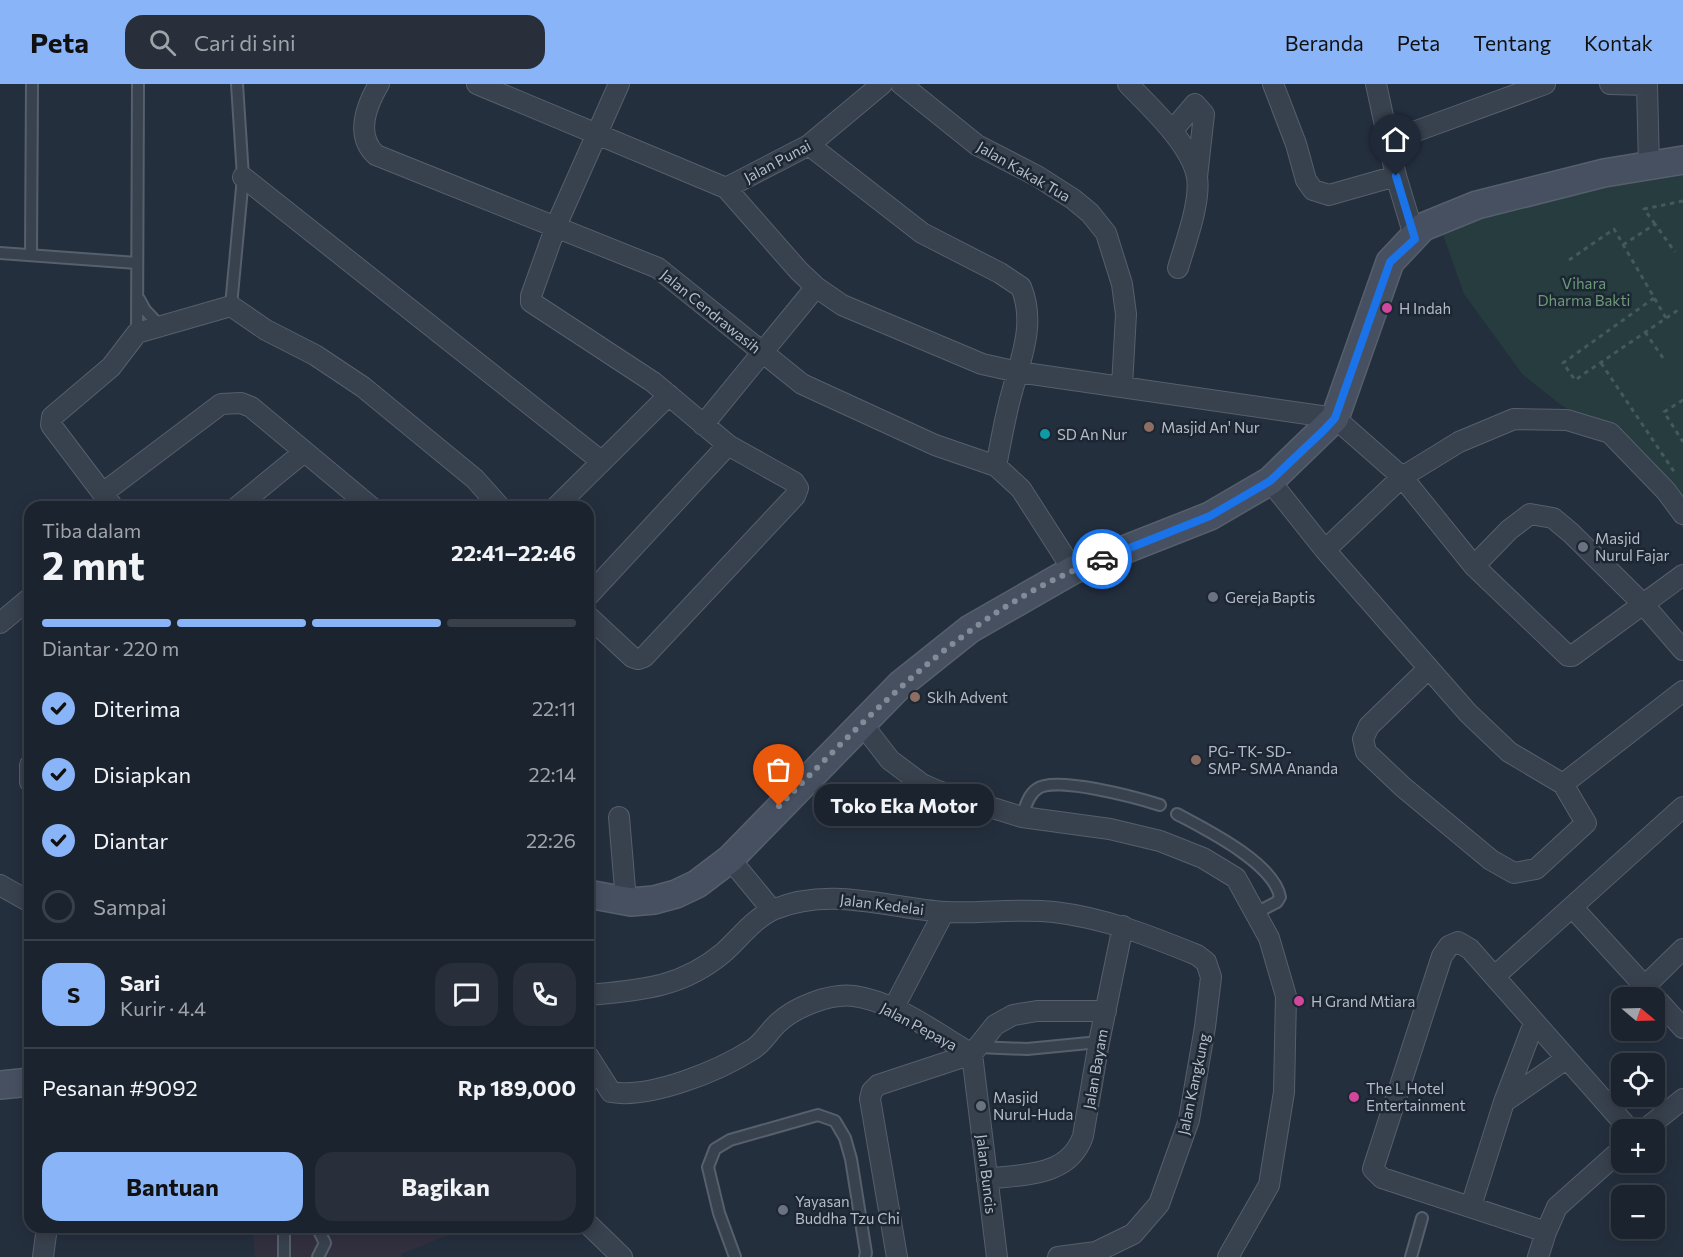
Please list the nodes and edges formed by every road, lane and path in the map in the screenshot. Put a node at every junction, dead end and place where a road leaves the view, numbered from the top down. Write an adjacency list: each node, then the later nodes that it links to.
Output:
1 (32, 84): 32 (lane)
2 (138, 84): 34 (lane)
3 (237, 84): 22 (lane)
4 (379, 84): 27 (street, Jalan Cendrawasih)
5 (477, 84): 16 (street)
6 (619, 84): 16 (street)
7 (882, 84): 18 (street, Jalan Punai)
8 (901, 84): 49 (street, Jalan Kakak Tua)
9 (1128, 84): 15 (street)
10 (1273, 84): 21 (street)
11 (1376, 84): 17 (street)
12 (1545, 84): 17 (street)
13 (1610, 84): 14 (street)
14 (1647, 84): 20 (street)
15 (1172, 131): 23 (street); 23 (street)
16 (596, 135): 24 (street); 27 (street)
17 (1389, 141): 21 (street)
18 (809, 146): 24 (street, Jalan Punai); 48 (street)
19 (1683, 160): 20 (street)
20 (1649, 166): 28 (street)
21 (1396, 176): 28 (street)
22 (243, 177): 39 (lane); 57 (street)
23 (1197, 177): 35 (street)
24 (726, 188): 36 (street)
25 (1683, 201): 26 (path)
26 (1654, 224): 29 (path); 30 (path)
27 (556, 226): 45 (street, Jalan Cendrawasih); 50 (street)
28 (1415, 239): 52 (street)
29 (1622, 245): 33 (path); 38 (path)
30 (1675, 252)
31 (0, 253): 32 (lane)
32 (31, 254): 34 (lane)
33 (1569, 260)
34 (137, 263): 37 (lane)
35 (1178, 268)
36 (816, 287): 45 (street); 48 (street)
37 (137, 296): 42 (lane); 44 (lane)
38 (1654, 298): 41 (path); 47 (path)
39 (231, 306): 42 (street); 65 (street)
40 (1678, 309): 41 (path)
41 (1666, 318): 43 (path)
42 (161, 327): 44 (street)
43 (1646, 332): 46 (path); 47 (path)
44 (137, 333): 62 (street)
45 (761, 352): 53 (street); 58 (street, Jalan Cendrawasih)
46 (1663, 357)
47 (1601, 363): 59 (path)
48 (1018, 372): 49 (street); 58 (street)
49 (1122, 386): 52 (street)
50 (669, 395): 53 (street); 57 (street)
51 (1683, 400): 54 (path)
52 (1335, 418): 60 (street); 61 (street)
53 (703, 426): 55 (street)
54 (1683, 442)
55 (728, 445): 72 (street); 75 (street)
56 (304, 452): 62 (street); 63 (street); 64 (street)
57 (602, 461): 66 (street)
58 (996, 466): 70 (street)
59 (1677, 476)
60 (1402, 477): 67 (street); 68 (street); 69 (street)
61 (1270, 481): 68 (street); 70 (street)
62 (108, 500)
63 (244, 501)
64 (364, 501)
65 (495, 501)
66 (562, 501)
67 (1683, 514)
68 (1325, 550): 78 (street)
69 (1474, 566): 74 (street); 74 (street)
70 (1073, 570): 80 (street)
71 (1683, 575): 74 (street)
72 (594, 590)
73 (24, 603): 76 (street)
74 (1644, 605): 77 (street)
75 (594, 622)
76 (0, 623)
77 (1683, 650)
78 (1428, 669): 81 (street); 81 (street)
79 (1683, 691): 81 (street)
80 (862, 724): 86 (street); 87 (street)
81 (1563, 784)
82 (1160, 805): 86 (lane)
83 (1683, 807): 92 (street)
84 (1177, 814): 95 (lane)
85 (619, 817): 91 (street)
86 (1022, 818): 95 (street)
87 (730, 859): 91 (street); 93 (street)
88 (0, 885): 90 (street)
89 (594, 895): 91 (street)
90 (24, 899)
91 (626, 900)
92 (1573, 908): 99 (street); 100 (street)
93 (772, 910): 94 (street, Jalan Kedelai); 101 (street, Jalan Kedelai)
94 (945, 912): 96 (street, Jalan Kedelai); 102 (street)
95 (1256, 912): 134 (street)
96 (1123, 926): 98 (street, Jalan Kedelai); 103 (street, Jalan Bayam)
97 (1683, 949): 100 (street)
98 (1197, 955): 133 (street, Jalan Kangkung)
99 (1495, 976): 104 (street); 118 (street)
100 (1645, 986): 105 (street)
101 (594, 994)
102 (893, 1009): 107 (street, Jalan Pepaya); 109 (street, Jalan Pepaya)
103 (1106, 1011): 106 (street, Jalan Bayam); 107 (street)
104 (1534, 1023): 108 (street); 113 (street)
105 (1683, 1028)
106 (1099, 1042): 107 (lane); 117 (street, Jalan Bayam)
107 (975, 1051): 117 (street, Jalan Buncis); 131 (street)
108 (1566, 1059): 113 (street); 114 (street)
109 (594, 1065)
110 (24, 1083): 111 (street)
111 (0, 1085)
112 (1683, 1099): 115 (street)
113 (1504, 1102): 118 (street)
114 (1620, 1119)
115 (1658, 1119)
116 (1611, 1159): 121 (street)
117 (987, 1179): 132 (street, Jalan Buncis)
118 (1471, 1206): 121 (street)
119 (1422, 1218): 135 (lane)
120 (594, 1230): 128 (street)
121 (1546, 1232): 136 (street)
122 (46, 1233): 125 (street)
123 (284, 1233): 126 (lane)
124 (320, 1233): 127 (lane)
125 (43, 1257)
126 (284, 1257)
127 (318, 1257)
128 (622, 1257)
129 (735, 1257): 130 (lane)
130 (865, 1257)
131 (897, 1257)
132 (997, 1257)
133 (1058, 1257)
134 (1228, 1257)
135 (1411, 1257)
136 (1538, 1257)

